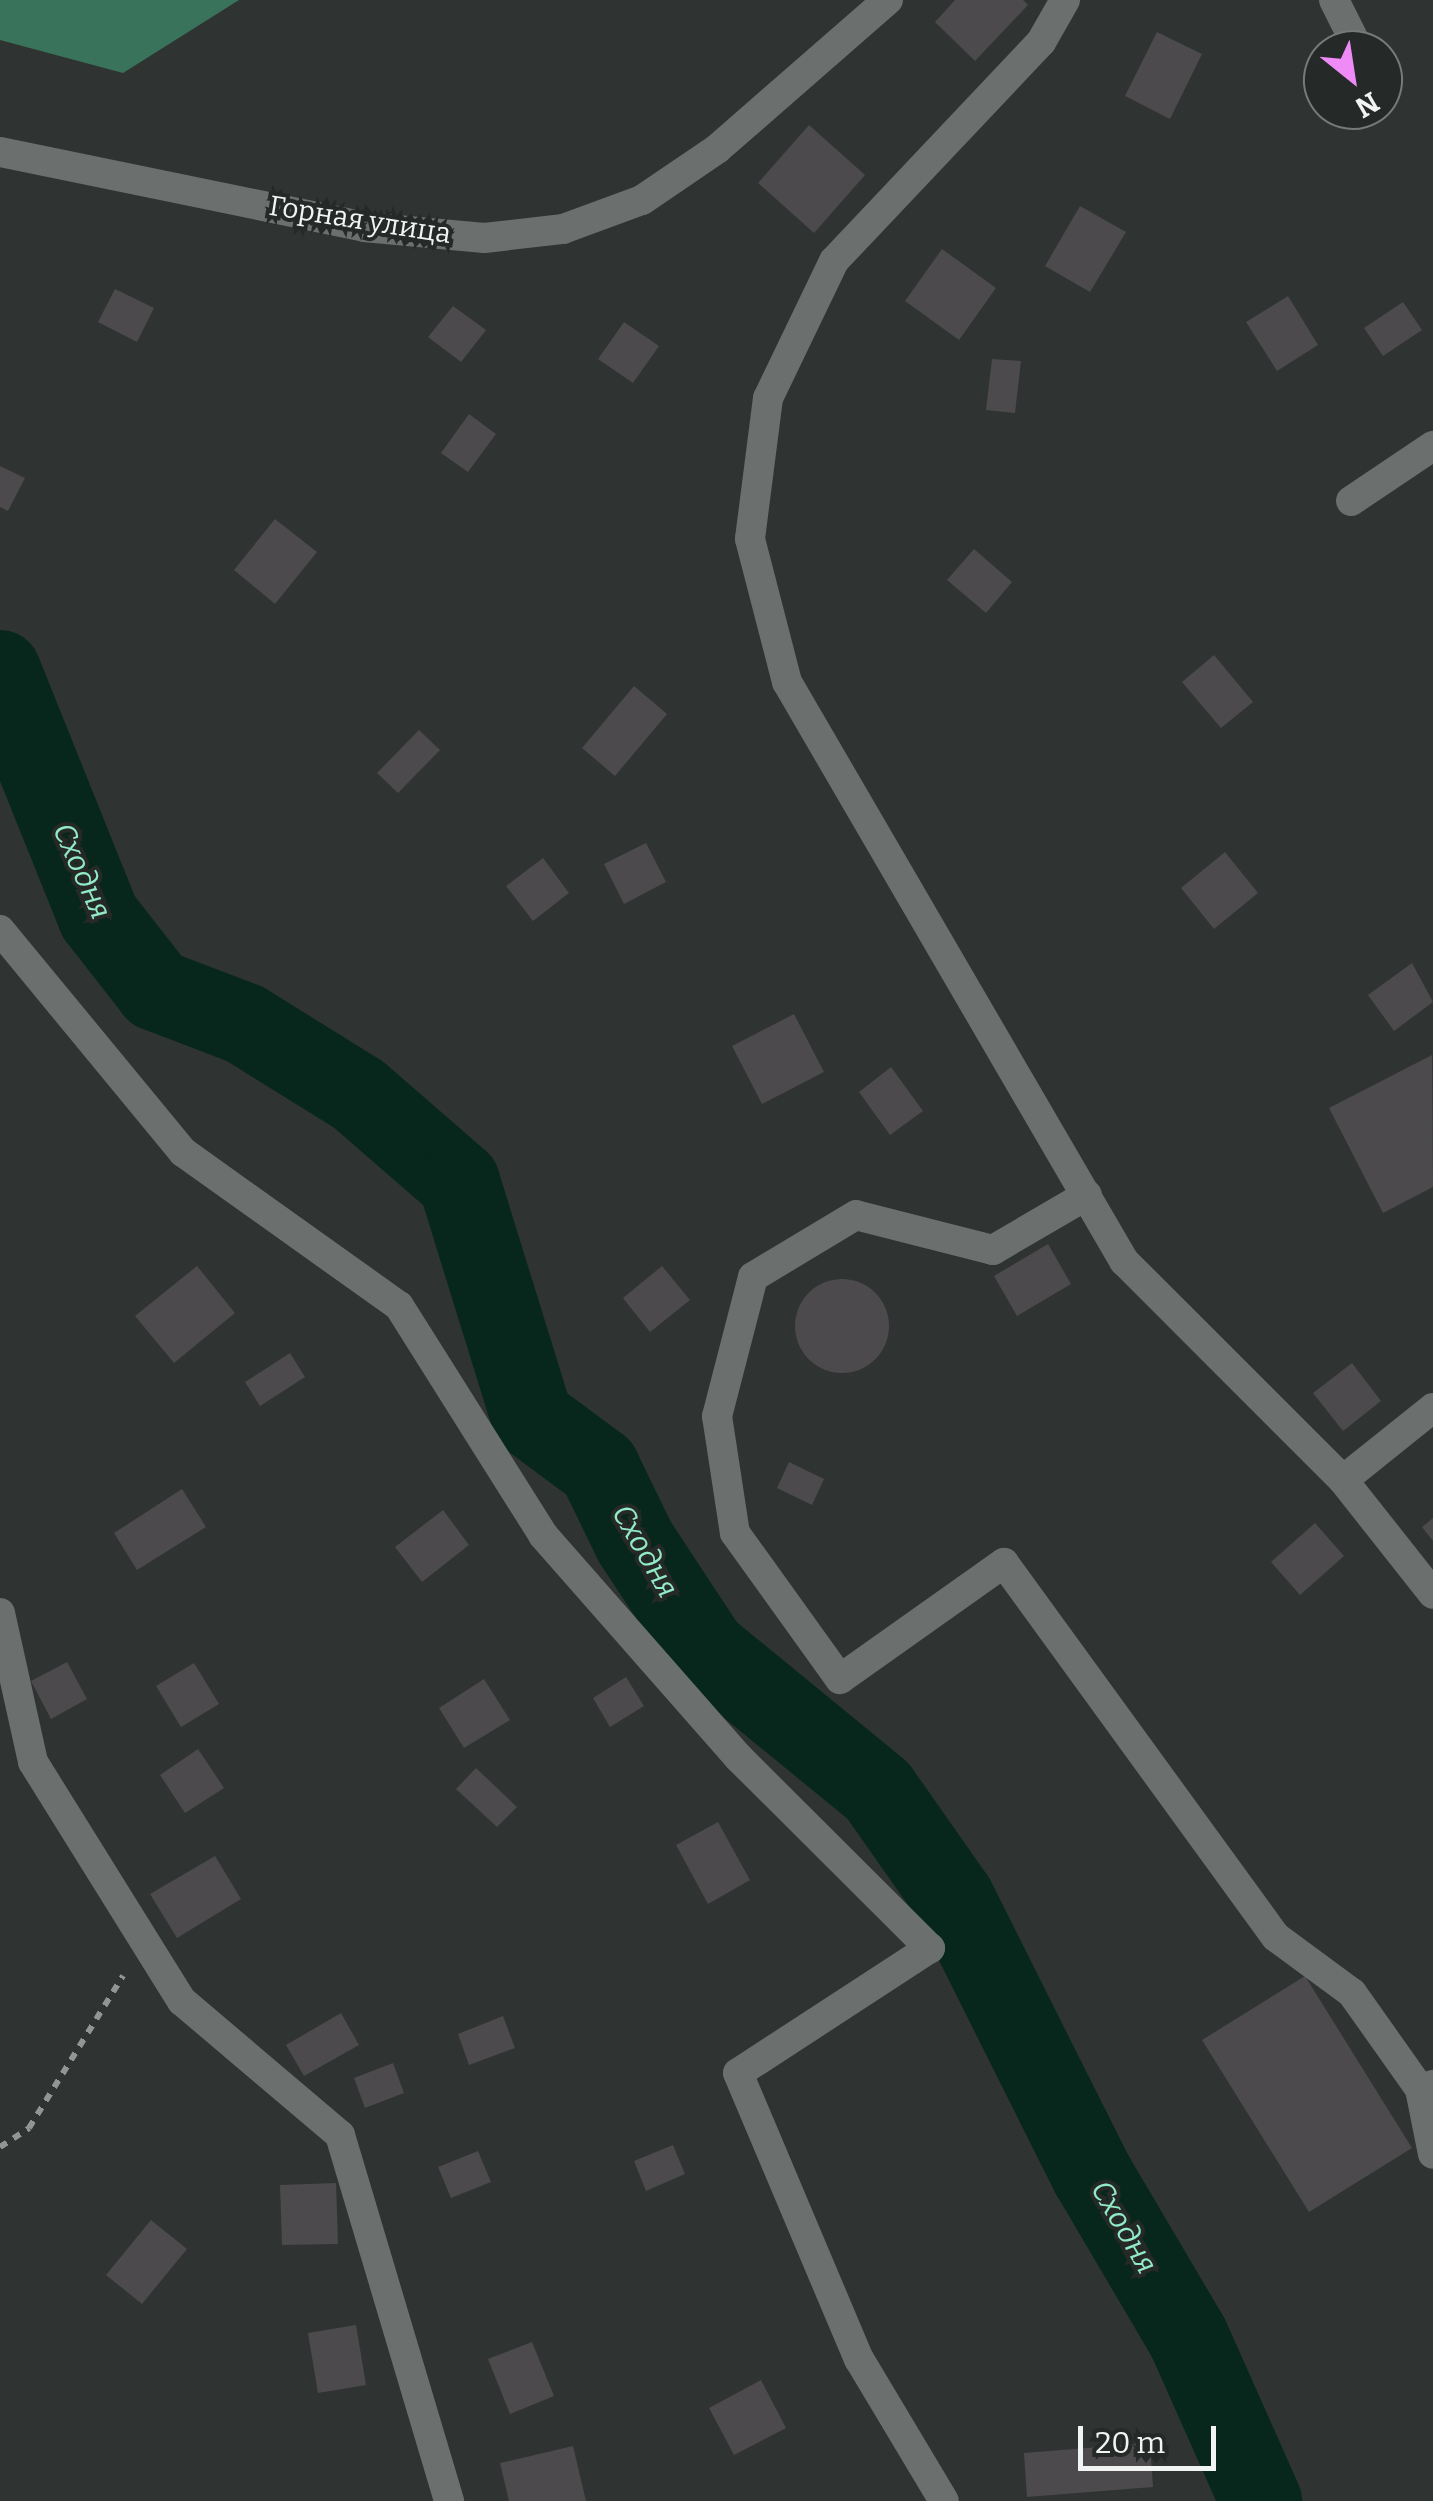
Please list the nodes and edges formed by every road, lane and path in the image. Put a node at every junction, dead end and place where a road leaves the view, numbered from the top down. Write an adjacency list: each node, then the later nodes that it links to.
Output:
1 (888, 0): 5 (street, Горная улица)
2 (1065, 0): 9 (street)
3 (1334, 0): 4 (street)
4 (1349, 30)
5 (0, 152)
6 (1433, 446): 7 (street)
7 (1351, 501)
8 (0, 930): 19 (street)
9 (1087, 1196): 11 (street); 15 (street)
10 (1433, 1408): 11 (street)
11 (1343, 1480): 12 (street)
12 (1433, 1594)
13 (0, 1613): 14 (street)
14 (145, 1941): 16 (path); 18 (street)
15 (1426, 2087): 17 (street)
16 (0, 2146)
17 (1433, 2154)
18 (449, 2501)
19 (944, 2501)

